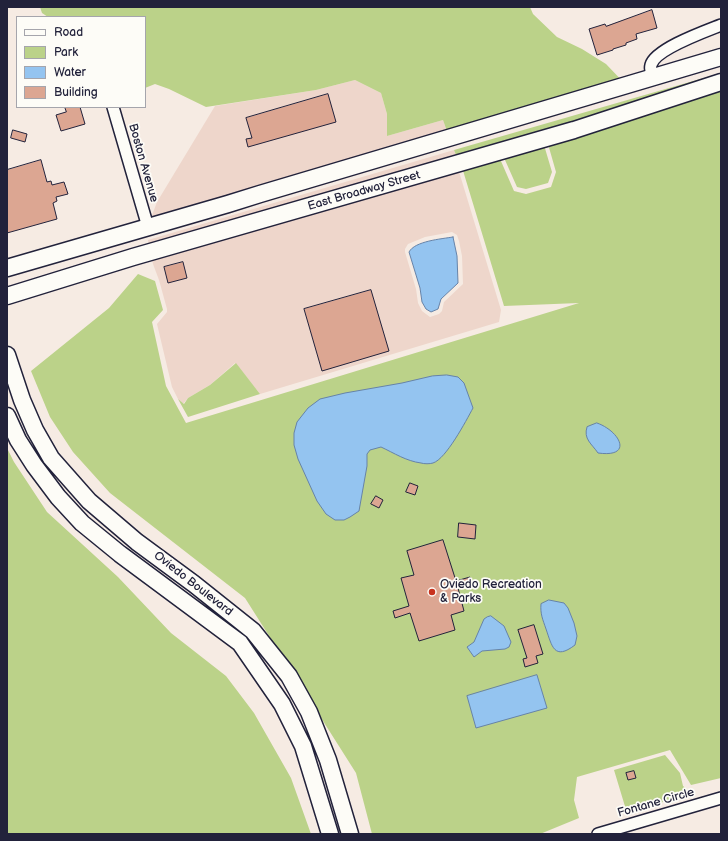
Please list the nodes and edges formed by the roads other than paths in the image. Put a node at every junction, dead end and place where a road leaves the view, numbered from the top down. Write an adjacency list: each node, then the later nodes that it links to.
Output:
1 (721, 25): 3 (street)
2 (721, 57): 3 (main road)
3 (653, 77): 6 (main road)
4 (721, 82): 8 (main road, East Broadway Street)
5 (113, 108): 6 (street, Boston Avenue)
6 (148, 227): 7 (main road); 8 (main road)
7 (7, 268)
8 (45, 284): 9 (main road, East Broadway Street)
9 (7, 296)
10 (7, 354): 14 (main road, Oviedo Boulevard)
11 (7, 416): 13 (main road, Oviedo Boulevard)
12 (721, 798): 15 (street, Fontane Circle)
13 (330, 834)
14 (350, 834)
15 (598, 834)

